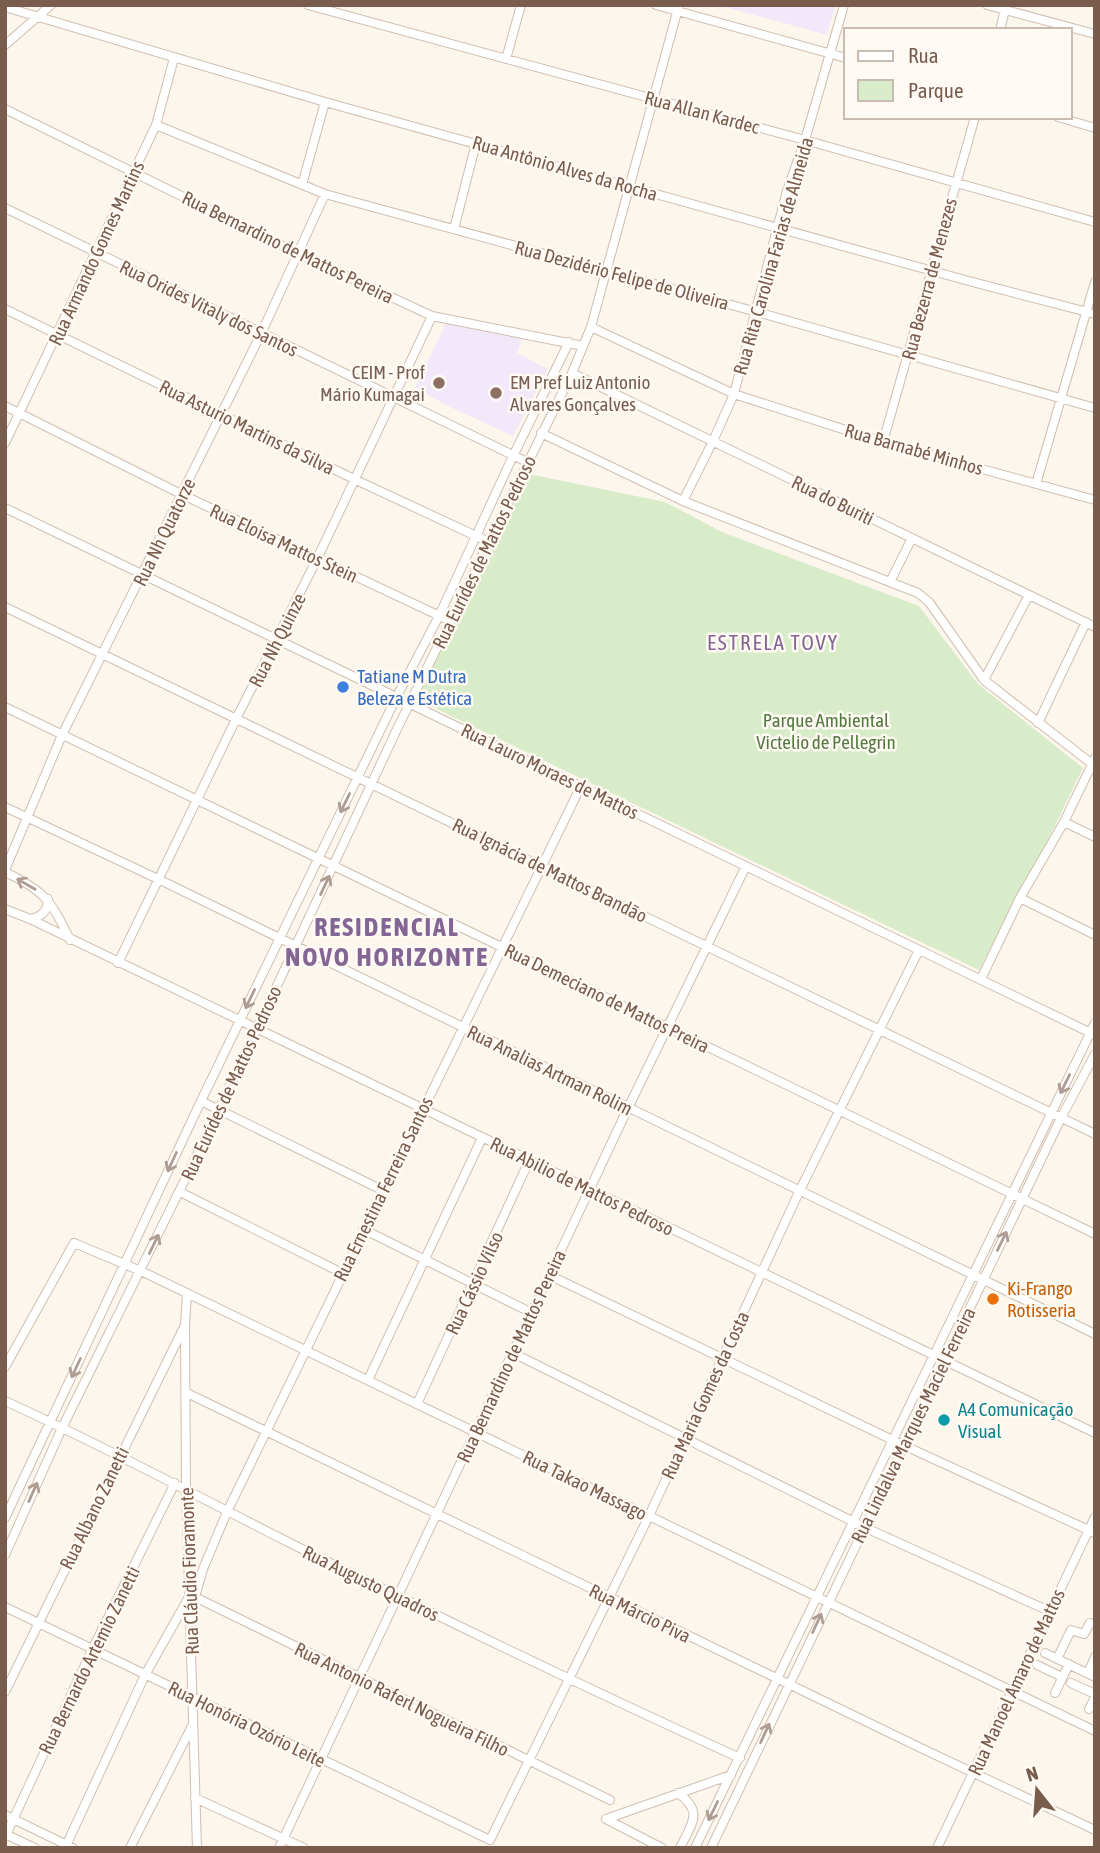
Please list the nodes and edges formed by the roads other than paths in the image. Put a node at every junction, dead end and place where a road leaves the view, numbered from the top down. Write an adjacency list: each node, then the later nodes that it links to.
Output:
1 (51, 5): 11 (street)
2 (309, 5): 12 (street, Rua Allan Kardec)
3 (355, 5): 12 (street)
4 (521, 5): 19 (street)
5 (656, 5): 9 (street)
6 (844, 5): 16 (street, Rua Rita Carolina Farias de Almeida)
7 (987, 5): 10 (street)
8 (5, 7): 11 (street, Rua Antônio Alves da Rocha)
9 (678, 8): 16 (street); 20 (street, Rua Eurídes de Mattos Pedroso)
10 (1006, 8): 13 (street); 14 (street)
11 (37, 16): 15 (street); 18 (street, Rua Antônio Alves da Rocha)
12 (352, 17): 19 (street, Rua Allan Kardec)
13 (1001, 28)
14 (1095, 34)
15 (5, 45)
16 (831, 54): 17 (street); 27 (street, Rua Rita Carolina Farias de Almeida)
17 (844, 57)
18 (174, 58): 21 (street, Rua Antônio Alves da Rocha); 25 (street, Rua Armando Gomes Martins)
19 (506, 59): 20 (street, Rua Allan Kardec)
20 (654, 98): 27 (street, Rua Allan Kardec); 32 (street, Rua Eurídes de Mattos Pedroso)
21 (325, 102): 28 (street, Rua Antônio Alves da Rocha); 31 (street)
22 (5, 109): 29 (street, Rua Bernardino de Mattos Pereira)
23 (974, 119): 30 (street, Rua Bezerra de Menezes)
24 (1065, 119): 26 (street)
25 (156, 124): 29 (street, Rua Armando Gomes Martins); 31 (street, Rua Dezidério Felipe de Oliveira)
26 (1095, 128)
27 (805, 140): 30 (street, Rua Allan Kardec); 36 (street, Rua Rita Carolina Farias de Almeida)
28 (476, 143): 32 (street, Rua Antônio Alves da Rocha); 37 (street)
29 (134, 172): 38 (street, Rua Armando Gomes Martins); 39 (street, Rua Bernardino de Mattos Pereira)
30 (956, 182): 35 (street, Rua Allan Kardec); 40 (street, Rua Bezerra de Menezes)
31 (302, 185): 33 (street, Rua Dezidério Felipe de Oliveira)
32 (629, 186): 36 (street, Rua Antônio Alves da Rocha); 41 (street, Rua Eurídes de Mattos Pedroso)
33 (325, 194): 37 (street, Rua Dezidério Felipe de Oliveira); 39 (street, Rua Nh Quatorze)
34 (5, 208): 38 (street, Rua Orides Vitaly dos Santos)
35 (1095, 222)
36 (777, 228): 40 (street, Rua Antônio Alves da Rocha); 44 (street, Rua Rita Carolina Farias de Almeida)
37 (454, 229): 41 (street, Rua Dezidério Felipe de Oliveira)
38 (97, 253): 48 (street, Rua Orides Vitaly dos Santos); 49 (street, Rua Armando Gomes Martins)
39 (297, 253): 46 (street, Rua Bernardino de Mattos Pereira); 48 (street, Rua Nh Quatorze)
40 (933, 270): 45 (street, Rua Antônio Alves da Rocha); 52 (street, Rua Bezerra de Menezes)
41 (606, 271): 44 (street, Rua Dezidério Felipe de Oliveira); 47 (street, Rua Eurídes de Mattos Pedroso)
42 (1095, 282): 45 (street)
43 (5, 309): 49 (street, Rua Asturio Martins da Silva)
44 (757, 312): 52 (street, Rua Dezidério Felipe de Oliveira); 54 (street, Rua Rita Carolina Farias de Almeida)
45 (1091, 312): 56 (street)
46 (432, 316): 50 (street, Rua Bernardino de Mattos Pereira); 55 (street, Rua Nh Quinze)
47 (591, 327): 51 (street, Rua Eurídes de Mattos Pedroso); 54 (street, Rua Barnabé Minhos)
48 (261, 334): 55 (street, Rua Orides Vitaly dos Santos); 60 (street, Rua Nh Quatorze)
49 (58, 335): 59 (street, Rua Armando Gomes Martins); 60 (street, Rua Asturio Martins da Silva)
50 (569, 342): 51 (street, Rua Bernardino de Mattos Pereira); 65 (street, Rua Eurídes de Mattos Pedroso)
51 (583, 346): 53 (street, Rua Eurídes de Mattos Pedroso)
52 (909, 355): 56 (street, Rua Dezidério Felipe de Oliveira); 63 (street, Rua Bezerra de Menezes)
53 (572, 373): 61 (street, Rua Eurídes de Mattos Pedroso); 62 (street, Rua do Buriti)
54 (733, 394): 62 (street, Rua Rita Carolina Farias de Almeida); 63 (street, Rua Barnabé Minhos)
55 (392, 397): 65 (street, Rua Orides Vitaly dos Santos); 67 (street, Rua Nh Quinze)
56 (1061, 399): 58 (street, Rua Dezidério Felipe de Oliveira); 68 (street)
57 (5, 406): 59 (street, Rua Eloisa Mattos Stein)
58 (1095, 408)
59 (20, 413): 64 (street, Rua Armando Gomes Martins); 69 (street, Rua Eloisa Mattos Stein)
60 (221, 414): 67 (street, Rua Asturio Martins da Silva); 69 (street, Rua Nh Quatorze)
61 (541, 433): 66 (street, Rua Eurídes de Mattos Pedroso); 71 (street)
62 (713, 441): 71 (street, Rua Rita Carolina Farias de Almeida); 74 (street, Rua do Buriti)
63 (883, 442): 68 (street, Rua Barnabé Minhos)
64 (5, 443)
65 (513, 456): 66 (street, Rua Orides Vitaly dos Santos); 73 (street, Rua Eurídes de Mattos Pedroso)
66 (527, 462): 75 (street, Rua Eurídes de Mattos Pedroso)
67 (356, 480): 73 (street, Rua Asturio Martins da Silva); 76 (street, Rua Nh Quinze)
68 (1036, 484): 70 (street, Rua Barnabé Minhos)
69 (183, 495): 76 (street, Rua Eloisa Mattos Stein); 77 (street, Rua Nh Quatorze)
70 (1095, 500)
71 (683, 501): 78 (street)
72 (5, 508): 77 (street, Rua Lauro Moraes de Mattos)
73 (476, 536): 75 (street, Rua Asturio Martins da Silva); 81 (street, Rua Eurídes de Mattos Pedroso)
74 (912, 538): 78 (street); 79 (street, Rua do Buriti)
75 (489, 542): 82 (street, Rua Eurídes de Mattos Pedroso)
76 (317, 559): 81 (street, Rua Eloisa Mattos Stein); 85 (street, Rua Nh Quinze)
77 (142, 576): 85 (street, Rua Lauro Moraes de Mattos); 86 (street, Rua Nh Quatorze)
78 (890, 582): 87 (street)
79 (1028, 595): 83 (street, Rua do Buriti); 87 (street)
80 (5, 607): 86 (street, Rua Ignácia de Mattos Brandão)
81 (439, 616): 82 (street, Rua Eloisa Mattos Stein); 88 (street, Rua Eurídes de Mattos Pedroso)
82 (451, 621): 89 (street, Rua Eurídes de Mattos Pedroso)
83 (1086, 622): 84 (street, Rua do Buriti); 92 (street)
84 (1095, 626)
85 (278, 640): 88 (street, Rua Lauro Moraes de Mattos); 91 (street, Rua Nh Quinze)
86 (103, 655): 91 (street, Rua Ignácia de Mattos Brandão); 93 (street, Rua Nh Quatorze)
87 (984, 680): 92 (street)
88 (396, 698): 89 (street, Rua Lauro Moraes de Mattos); 95 (street, Rua Eurídes de Mattos Pedroso)
89 (410, 704): 96 (street, Rua Eurídes de Mattos Pedroso); 97 (street, Rua Lauro Moraes de Mattos)
90 (5, 708): 93 (street, Rua Demeciano de Mattos Preira)
91 (236, 719): 95 (street, Rua Ignácia de Mattos Brandão); 98 (street, Rua Nh Quinze)
92 (1038, 723): 94 (street)
93 (62, 735): 98 (street, Rua Demeciano de Mattos Preira); 100 (street, Rua Nh Quatorze)
94 (1093, 761): 101 (street)
95 (357, 778): 96 (street, Rua Ignácia de Mattos Brandão); 103 (street, Rua Eurídes de Mattos Pedroso, one-way to 103)
96 (372, 784): 104 (street, Rua Eurídes de Mattos Pedroso); 105 (street, Rua Ignácia de Mattos Brandão)
97 (580, 786): 105 (street, Rua Ernestina Ferreira Santos); 106 (street, Rua Lauro Moraes de Mattos)
98 (197, 800): 103 (street, Rua Demeciano de Mattos Preira); 108 (street, Rua Nh Quinze)
99 (5, 807): 100 (street, Rua Analias Artman Rolim)
100 (26, 818): 107 (street, Rua Nh Quatorze); 108 (street, Rua Analias Artman Rolim)
101 (1064, 822): 102 (street); 110 (street)
102 (1095, 837)
103 (318, 859): 104 (street, Rua Demeciano de Mattos Preira); 114 (street, Rua Eurídes de Mattos Pedroso)
104 (334, 865): 117 (street, Rua Eurídes de Mattos Pedroso, one-way to 104); 118 (street, Rua Demeciano de Mattos Preira)
105 (541, 865): 116 (street, Rua Ignácia de Mattos Brandão); 118 (street, Rua Ernestina Ferreira Santos)
106 (746, 866): 116 (street, Rua Bernardino de Mattos Pereira); 119 (street, Rua Lauro Moraes de Mattos)
107 (5, 871): 109 (street, one-way to 107)
108 (158, 879): 114 (street, Rua Analias Artman Rolim); 120 (street, Rua Nh Quinze)
109 (48, 898): 112 (street); 115 (street)
110 (1020, 898): 113 (street); 121 (street)
111 (5, 910): 112 (street, Rua Abilio de Mattos Pedroso)
112 (30, 919): 115 (street, Rua Abilio de Mattos Pedroso)
113 (1095, 934)
114 (280, 938): 117 (street, Rua Analias Artman Rolim); 122 (street, Rua Eurídes de Mattos Pedroso, one-way to 122)
115 (70, 940): 120 (street, Rua Abilio de Mattos Pedroso)
116 (706, 946): 125 (street, Rua Bernardino de Mattos Pereira); 127 (street, Rua Ignácia de Mattos Brandão)
117 (296, 947): 124 (street, Rua Analias Artman Rolim); 126 (street, Rua Eurídes de Mattos Pedroso)
118 (503, 947): 124 (street, Rua Ernestina Ferreira Santos); 125 (street, Rua Demeciano de Mattos Preira)
119 (919, 950): 121 (street, Rua Lauro Moraes de Mattos); 127 (street, Rua Maria Gomes da Costa)
120 (118, 963): 122 (street, Rua Abilio de Mattos Pedroso)
121 (981, 979): 128 (street, Rua Lauro Moraes de Mattos)
122 (239, 1021): 126 (street, Rua Abilio de Mattos Pedroso); 130 (street, Rua Eurídes de Mattos Pedroso)
123 (1095, 1023): 128 (street)
124 (464, 1027): 131 (street, Rua Analias Artman Rolim); 132 (street, Rua Ernestina Ferreira Santos)
125 (667, 1027): 131 (street, Rua Bernardino de Mattos Pereira); 134 (street, Rua Demeciano de Mattos Preira)
126 (258, 1029): 132 (street, Rua Abilio de Mattos Pedroso); 133 (street, Rua Eurídes de Mattos Pedroso)
127 (880, 1030): 134 (street, Rua Maria Gomes da Costa); 135 (street, Rua Ignácia de Mattos Brandão)
128 (1092, 1034): 135 (street, one-way to 135)
129 (1095, 1054): 136 (street, Rua Lindalva Marques Maciel Ferreira)
130 (201, 1101): 133 (street); 149 (street, Rua Eurídes de Mattos Pedroso, one-way to 149)
131 (628, 1108): 141 (street, Rua Bernardino de Mattos Pereira); 143 (street, Rua Analias Artman Rolim)
132 (421, 1109): 138 (street, Rua Abilio de Mattos Pedroso); 140 (street, Rua Ernestina Ferreira Santos)
133 (219, 1110): 140 (street); 142 (street, Rua Eurídes de Mattos Pedroso)
134 (840, 1111): 143 (street, Rua Maria Gomes da Costa); 144 (street, Rua Demeciano de Mattos Preira)
135 (1051, 1113): 136 (street, Rua Ignácia de Mattos Brandão); 144 (street)
136 (1061, 1118): 137 (street, Rua Ignácia de Mattos Brandão); 145 (street, Rua Lindalva Marques Maciel Ferreira)
137 (1095, 1134)
138 (482, 1138): 139 (street, Rua Abilio de Mattos Pedroso); 148 (street)
139 (529, 1161): 141 (street, Rua Abilio de Mattos Pedroso); 156 (street, Rua Cássio Vilso)
140 (382, 1190): 146 (street, Rua Ernestina Ferreira Santos)
141 (590, 1190): 152 (street, Rua Abilio de Mattos Pedroso); 153 (street, Rua Bernardino de Mattos Pereira)
142 (180, 1192): 150 (street, Rua Eurídes de Mattos Pedroso, one-way to 142); 151 (street)
143 (799, 1192): 152 (street, Rua Maria Gomes da Costa); 154 (street, Rua Analias Artman Rolim)
144 (1012, 1194): 145 (street, Rua Demeciano de Mattos Preira); 154 (street)
145 (1025, 1201): 147 (street, Rua Demeciano de Mattos Preira); 155 (street, Rua Lindalva Marques Maciel Ferreira, one-way to 145)
146 (363, 1229): 148 (street); 151 (street, Rua Ernestina Ferreira Santos)
147 (1095, 1234)
148 (426, 1260): 156 (street); 167 (street)
149 (125, 1264): 150 (street, Rua Takao Massago); 166 (street, Rua Takao Massago); 171 (street, Rua Eurídes de Mattos Pedroso, one-way to 171)
150 (141, 1271): 157 (street, Rua Takao Massago); 172 (street, Rua Eurídes de Mattos Pedroso)
151 (342, 1273): 161 (street, Rua Ernestina Ferreira Santos)
152 (762, 1273): 163 (street, Rua Abilio de Mattos Pedroso); 164 (street, Rua Maria Gomes da Costa)
153 (549, 1276): 158 (street, Rua Bernardino de Mattos Pereira); 164 (street)
154 (974, 1276): 155 (street, Rua Analias Artman Rolim); 163 (street)
155 (983, 1280): 160 (street, Rua Analias Artman Rolim); 165 (street, Rua Lindalva Marques Maciel Ferreira)
156 (474, 1284): 158 (street); 170 (street, Rua Cássio Vilso)
157 (187, 1294): 159 (street, Rua Cláudio Fioramonte); 161 (street, Rua Takao Massago)
158 (532, 1312): 162 (street, Rua Bernardino de Mattos Pereira)
159 (185, 1325): 168 (street, Rua Cláudio Fioramonte); 179 (street, Rua Albano Zanetti)
160 (1095, 1334)
161 (304, 1350): 167 (street, Rua Takao Massago); 173 (street, Rua Ernestina Ferreira Santos)
162 (513, 1353): 174 (street, Rua Bernardino de Mattos Pereira); 176 (street)
163 (935, 1356): 165 (street, Rua Abilio de Mattos Pedroso); 177 (street)
164 (723, 1359): 176 (street, Rua Maria Gomes da Costa); 177 (street)
165 (944, 1361): 175 (street, Rua Abilio de Mattos Pedroso); 178 (street, Rua Lindalva Marques Maciel Ferreira)
166 (5, 1367)
167 (368, 1380): 170 (street, Rua Takao Massago)
168 (187, 1393): 173 (street, Rua Márcio Piva); 181 (street, Rua Cláudio Fioramonte)
169 (5, 1401): 171 (street, Rua Augusto Quadros)
170 (417, 1404): 174 (street, Rua Takao Massago)
171 (51, 1422): 172 (street, Rua Augusto Quadros); 186 (street, Rua Eurídes de Mattos Pedroso)
172 (62, 1428): 179 (street, Rua Augusto Quadros); 190 (street, Rua Eurídes de Mattos Pedroso, one-way to 172)
173 (265, 1432): 182 (street, Rua Ernestina Ferreira Santos); 183 (street, Rua Márcio Piva)
174 (475, 1432): 183 (street, Rua Bernardino de Mattos Pereira); 184 (street, Rua Takao Massago)
175 (1095, 1433)
176 (685, 1437): 184 (street, Rua Maria Gomes da Costa); 187 (street)
177 (894, 1441): 178 (street); 187 (street)
178 (903, 1445): 188 (street, Rua Lindalva Marques Maciel Ferreira); 189 (street)
179 (121, 1455): 180 (street, Rua Augusto Quadros); 198 (street, Rua Albano Zanetti)
180 (175, 1483): 181 (street, Rua Augusto Quadros); 200 (street, Rua Bernardo Artemio Zanetti)
181 (186, 1488): 182 (street, Rua Augusto Quadros); 191 (street, Rua Cláudio Fioramonte)
182 (227, 1512): 191 (street, Rua Ernestina Ferreira Santos); 192 (street, Rua Augusto Quadros)
183 (436, 1514): 192 (street, Rua Bernardino de Mattos Pereira); 193 (street, Rua Márcio Piva)
184 (649, 1516): 193 (street, Rua Maria Gomes da Costa); 194 (street, Rua Takao Massago)
185 (1095, 1517): 189 (street, Rua Manoel Amaro de Mattos)
186 (5, 1518)
187 (854, 1522): 188 (street); 194 (street)
188 (864, 1527): 195 (street, Rua Lindalva Marques Maciel Ferreira); 197 (street)
189 (1092, 1532): 197 (street, Rua Manoel Amaro de Mattos)
190 (5, 1555)
191 (192, 1596): 206 (street); 209 (street, Rua Antonio Raferl Nogueira Filho); 218 (street, Rua Cláudio Fioramonte)
192 (398, 1597): 209 (street, Rua Bernardino de Mattos Pereira); 211 (street, Rua Augusto Quadros)
193 (609, 1598): 210 (street, Rua Márcio Piva); 211 (street, Rua Maria Gomes da Costa)
194 (818, 1598): 195 (street, Rua Takao Massago); 210 (street)
195 (827, 1602): 213 (street, Rua Lindalva Marques Maciel Ferreira, one-way to 195); 214 (street, Rua Takao Massago)
196 (5, 1607): 198 (street, Rua Honória Ozório Leite)
197 (1049, 1611): 214 (street, Rua Manoel Amaro de Mattos)
198 (38, 1623): 200 (street, Rua Honória Ozório Leite); 215 (street, Rua Albano Zanetti)
199 (1090, 1623): 203 (street)
200 (92, 1650): 206 (street, Rua Honória Ozório Leite); 234 (street, Rua Bernardo Artemio Zanetti)
201 (1045, 1653): 203 (street)
202 (1095, 1657): 207 (street)
203 (1057, 1659): 204 (street)
204 (1069, 1664): 207 (street); 208 (street)
205 (1037, 1665): 208 (street)
206 (145, 1675): 218 (street, Rua Honória Ozório Leite); 239 (street)
207 (1091, 1675)
208 (1062, 1677): 216 (street)
209 (359, 1679): 223 (street, Rua Bernardino de Mattos Pereira); 224 (street, Rua Antonio Raferl Nogueira Filho)
210 (778, 1679): 213 (street, Rua Márcio Piva); 222 (street)
211 (568, 1680): 222 (street, Rua Augusto Quadros); 224 (street, Rua Maria Gomes da Costa)
212 (1071, 1683): 217 (street)
213 (788, 1684): 225 (street, Rua Márcio Piva); 229 (street, Rua Lindalva Marques Maciel Ferreira, one-way to 213)
214 (1012, 1691): 221 (street, Rua Takao Massago); 225 (street, Rua Manoel Amaro de Mattos)
215 (5, 1692)
216 (1055, 1693)
217 (1095, 1696): 219 (street)
218 (192, 1698): 220 (street, Rua Cláudio Fioramonte); 223 (street, Rua Honória Ozório Leite)
219 (1089, 1709)
220 (193, 1724): 231 (street, Rua Cláudio Fioramonte); 241 (street)
221 (1095, 1731)
222 (740, 1758): 226 (street)
223 (321, 1760): 237 (street, Rua Bernardino de Mattos Pereira); 238 (street, Rua Honória Ozório Leite)
224 (529, 1761): 232 (street, Rua Antonio Raferl Nogueira Filho); 238 (street, Rua Maria Gomes da Costa)
225 (973, 1773): 235 (street, Rua Márcio Piva); 249 (street, Rua Manoel Amaro de Mattos)
226 (731, 1775): 227 (street); 228 (street)
227 (707, 1784): 230 (street); 233 (street)
228 (726, 1785): 229 (street); 247 (street, one-way to 247)
229 (738, 1790): 248 (street, Rua Lindalva Marques Maciel Ferreira)
230 (678, 1793): 233 (street); 245 (street)
231 (195, 1798): 237 (street); 242 (street, Rua Cláudio Fioramonte)
232 (610, 1800)
233 (689, 1801): 246 (street)
234 (9, 1817): 236 (street, Rua Bernardo Artemio Zanetti); 239 (street)
235 (1095, 1830)
236 (6, 1835): 240 (street)
237 (284, 1838): 243 (street, Rua Bernardino de Mattos Pereira); 244 (street)
238 (490, 1840)
239 (68, 1847)
240 (35, 1848)
241 (130, 1848)
242 (197, 1848)
243 (279, 1848)
244 (304, 1848)
245 (662, 1848)
246 (680, 1848)
247 (695, 1848)
248 (711, 1848)
249 (937, 1848)

